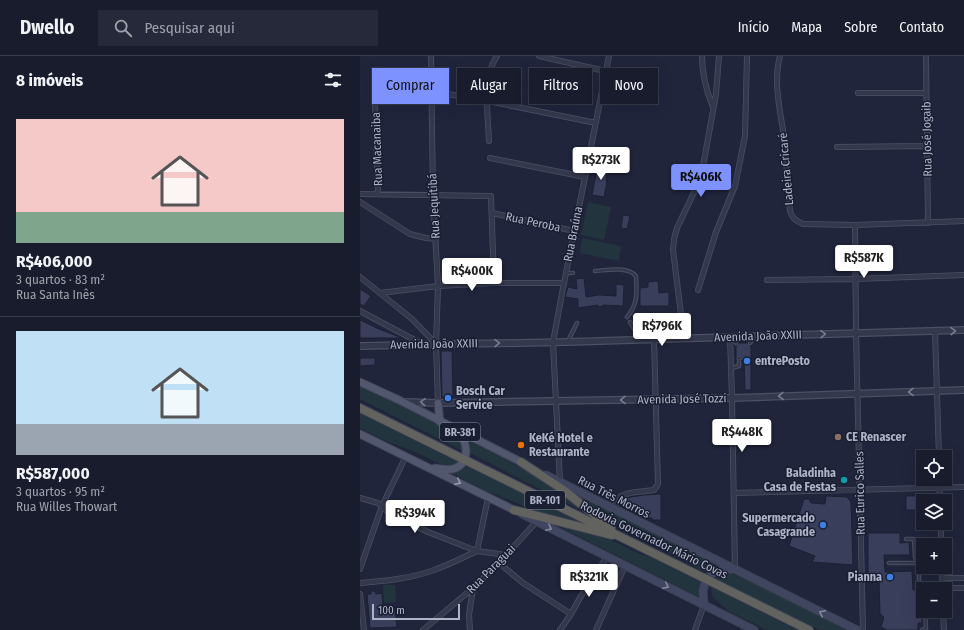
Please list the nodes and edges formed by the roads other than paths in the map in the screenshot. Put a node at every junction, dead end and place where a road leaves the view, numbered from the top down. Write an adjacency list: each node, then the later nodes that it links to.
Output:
1 (431, 56): 10 (street, Rua Jequitibá)
2 (497, 56): 11 (street)
3 (539, 56): 13 (street)
4 (609, 56): 12 (street, Rua Braúna)
5 (702, 56): 21 (street)
6 (719, 56): 21 (street)
7 (747, 56): 48 (street)
8 (780, 56): 35 (street, Ladeira Cricaré)
9 (926, 56): 14 (street, Rua José Jogaib)
10 (431, 68)
11 (491, 68)
12 (606, 68)
13 (600, 70)
14 (926, 92): 15 (street); 25 (street, Rua José Jogaib)
15 (858, 93)
16 (600, 99): 22 (street, Rua Braúna)
17 (375, 104): 29 (street, Rua Macanaiba)
18 (430, 104): 30 (street, Rua Jequitibá)
19 (488, 104): 23 (street)
20 (503, 104): 22 (street)
21 (713, 108): 59 (street)
22 (596, 122): 27 (street, Rua Braúna)
23 (489, 141)
24 (837, 146): 25 (street)
25 (926, 146): 34 (street, Rua José Jogaib)
26 (490, 158): 27 (street)
27 (584, 176): 36 (street, Rua Braúna)
28 (360, 194): 29 (street)
29 (378, 194): 30 (street)
30 (433, 196): 32 (street); 37 (street, Rua Jequitibá)
31 (360, 202): 37 (street)
32 (492, 213): 36 (street, Rua Peroba); 45 (street)
33 (964, 221): 34 (street, Ladeira Cricaré)
34 (928, 223): 35 (street, Ladeira Cricaré)
35 (855, 225): 43 (street, Rua Eurico Salles)
36 (574, 230): 39 (street, Rua Braúna)
37 (436, 239): 47 (street, Rua Jequitibá)
38 (595, 271): 51 (lane)
39 (566, 273): 40 (lane); 46 (street, Rua Braúna)
40 (574, 273)
41 (964, 275): 43 (street)
42 (360, 277): 49 (street)
43 (855, 279): 44 (street); 56 (street, Rua Eurico Salles)
44 (767, 280)
45 (494, 283): 46 (street); 47 (street)
46 (564, 283): 62 (street, Rua Braúna)
47 (438, 286): 49 (street); 67 (street, Rua Jequitibá)
48 (698, 290)
49 (380, 293): 67 (street)
50 (360, 311): 66 (street)
51 (627, 317)
52 (630, 322): 60 (lane)
53 (577, 323): 63 (lane)
54 (964, 330): 55 (street, Avenida João XXIII, one-way to 54)
55 (935, 332): 56 (street, Avenida João XXIII); 73 (street)
56 (856, 333): 58 (street, Avenida João XXIII, one-way to 56); 74 (street, Rua Eurico Salles)
57 (731, 337): 58 (street, Avenida João XXIII); 59 (street, Avenida João XXIII); 64 (lane); 70 (street)
58 (754, 337): 65 (lane)
59 (684, 338): 61 (street, Avenida João XXIII)
60 (640, 339): 61 (street, Avenida João XXIII); 63 (street, Avenida João XXIII)
61 (654, 339): 76 (street)
62 (553, 342): 63 (street, Avenida João XXIII); 67 (street, Avenida João XXIII, one-way to 62); 78 (street, Rua Braúna)
63 (567, 342)
64 (736, 343)
65 (750, 343)
66 (422, 344): 67 (street, Avenida João XXIII); 68 (street, Avenida João XXIII)
67 (436, 344): 79 (street, Rua Jequitibá)
68 (360, 346)
69 (739, 361): 70 (lane)
70 (732, 368): 75 (street)
71 (360, 382): 77 (main road, Rua Três Morros / BR-381)
72 (964, 390): 73 (street, Avenida José Tozzi)
73 (938, 391): 74 (street, Avenida José Tozzi, one-way to 74); 84 (street)
74 (858, 394): 75 (street, Avenida José Tozzi, one-way to 75); 92 (street, Rua Eurico Salles)
75 (732, 398): 76 (street, Avenida José Tozzi); 93 (street)
76 (656, 399): 78 (street, Avenida José Tozzi, one-way to 78); 99 (street)
77 (400, 401): 79 (street, Avenida José Tozzi, one-way to 77); 81 (main road, Rua Três Morros / BR-381)
78 (556, 401): 79 (street, Avenida José Tozzi); 89 (street, Rua Braúna)
79 (438, 403): 81 (main road)
80 (360, 408): 86 (highway, Rodovia Governador Mário Covas / BR-101)
81 (440, 422): 82 (main road, Rua Três Morros / BR-381)
82 (456, 430): 86 (main road); 87 (main road, Rua Três Morros / BR-381)
83 (360, 434): 85 (main road)
84 (939, 450)
85 (406, 456): 88 (main road); 97 (street)
86 (464, 459): 88 (main road); 101 (highway, Rodovia Governador Mário Covas / BR-101)
87 (521, 462): 89 (main road, Rua Três Morros / BR-381); 101 (highway)
88 (426, 466): 96 (main road, one-way to 96)
89 (560, 482): 99 (main road, Rua Três Morros / BR-381)
90 (964, 487): 91 (street)
91 (940, 488): 92 (street); 94 (street)
92 (859, 490): 93 (street); 136 (street, Rua Eurico Salles)
93 (734, 493): 112 (street)
94 (940, 494)
95 (360, 498): 97 (street)
96 (488, 498): 98 (main road); 103 (street)
97 (382, 506): 103 (street); 111 (street)
98 (514, 510): 100 (main road); 101 (highway)
99 (615, 510): 112 (main road, Rua Três Morros / BR-381)
100 (537, 522): 104 (street, Rua Paraguai); 105 (main road, one-way to 105)
101 (626, 539): 116 (highway, Rodovia Governador Mário Covas / BR-101)
102 (906, 539): 106 (lane)
103 (477, 551): 104 (street); 118 (street)
104 (506, 555): 107 (street, Rua Paraguai)
105 (607, 557): 110 (main road); 124 (street)
106 (916, 558)
107 (499, 563): 119 (street, Rua Paraguai); 124 (street)
108 (889, 563): 109 (lane)
109 (916, 563)
110 (625, 566): 123 (main road, one-way to 123); 131 (street)
111 (360, 568)
112 (735, 570): 116 (main road); 135 (main road, Rua Três Morros / BR-381, one-way to 112)
113 (942, 574): 114 (street)
114 (942, 578): 115 (street); 117 (street)
115 (964, 578)
116 (706, 579): 123 (main road); 134 (highway, Rodovia Governador Mário Covas / BR-101)
117 (942, 582)
118 (360, 583)
119 (473, 588): 128 (street, Rua Paraguai); 129 (street)
120 (952, 588): 121 (street)
121 (964, 588)
122 (360, 594): 127 (street)
123 (704, 605): 132 (street); 133 (main road)
124 (571, 614): 130 (street)
125 (925, 618): 137 (lane)
126 (944, 618): 138 (street)
127 (364, 630)
128 (423, 630)
129 (470, 630)
130 (560, 630)
131 (596, 630)
132 (695, 630)
133 (754, 630)
134 (809, 630)
135 (857, 630)
136 (863, 630)
137 (922, 630)
138 (944, 630)

